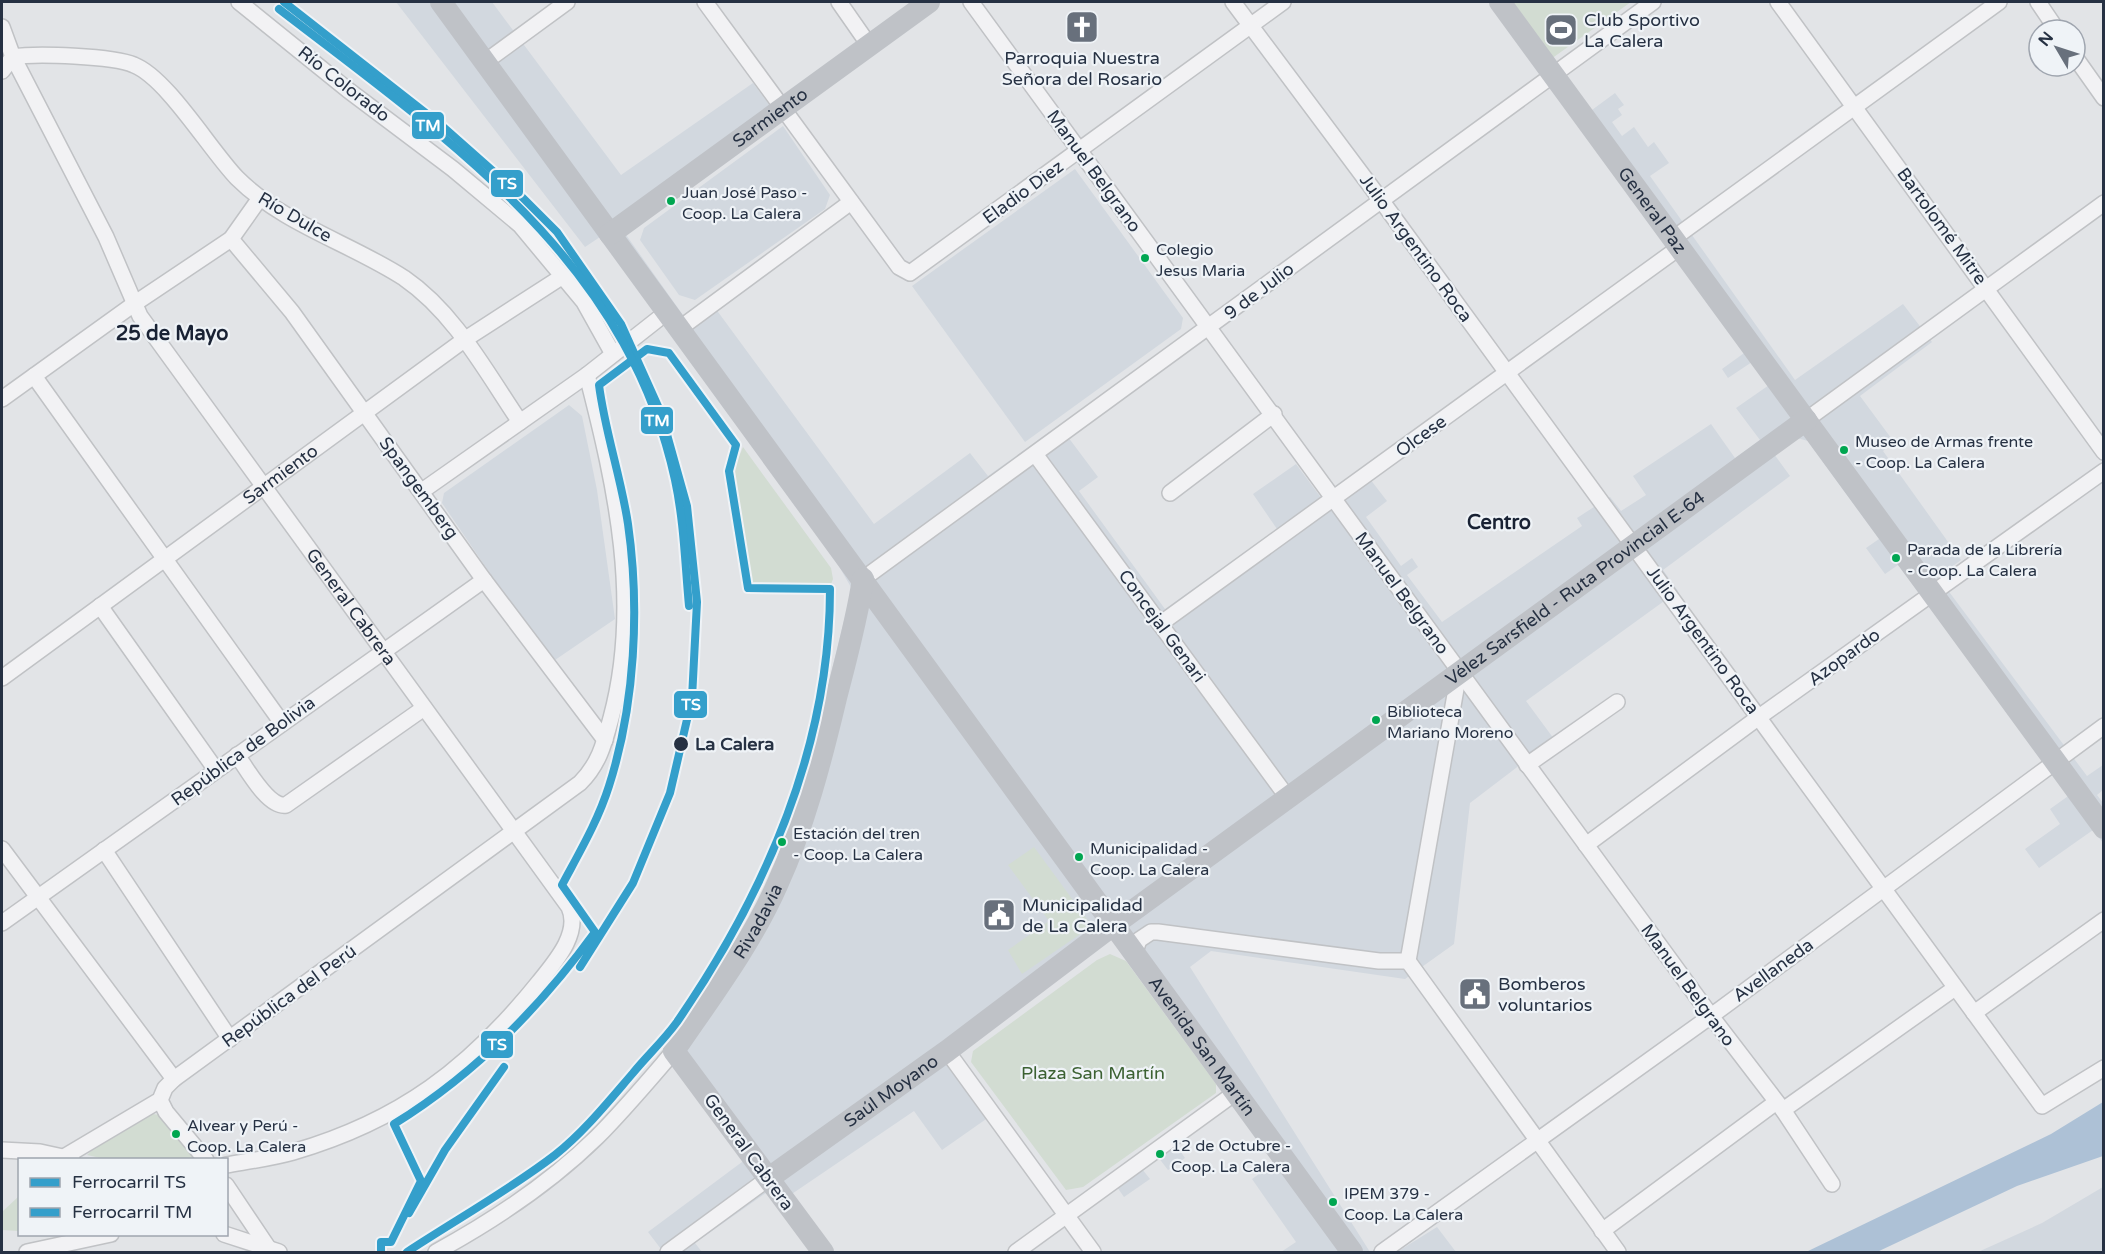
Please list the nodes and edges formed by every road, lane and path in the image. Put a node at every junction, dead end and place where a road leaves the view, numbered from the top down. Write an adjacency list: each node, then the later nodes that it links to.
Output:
1 (239, 2): 35 (street, Río Colorado)
2 (441, 2): 20 (street, Avenida San Martín)
3 (567, 2): 20 (street)
4 (705, 2): 26 (street)
5 (838, 2): 18 (street)
6 (929, 2): 18 (street, Sarmiento)
7 (971, 2): 27 (street, Manuel Belgrano)
8 (1233, 2): 16 (street, Julio Argentino Roca)
9 (1283, 2): 16 (street, Eladio Diez)
10 (1500, 2): 22 (street, General Paz)
11 (1653, 2): 22 (street, 9 de Julio)
12 (1778, 2): 25 (street, Bartolomé Mitre)
13 (1998, 2): 25 (street, Olcese)
14 (2038, 2): 15 (street)
15 (2049, 18)
16 (1251, 26): 27 (street, Eladio Diez); 29 (street, Julio Argentino Roca)
17 (2, 27): 19 (street, General Cabrera)
18 (869, 45): 26 (street, Sarmiento)
19 (13, 57): 21 (street); 28 (street, Río Dulce); 37 (street, General Cabrera)
20 (485, 62): 32 (street, Avenida San Martín)
21 (2, 71)
22 (1554, 74): 29 (street, 9 de Julio); 34 (street, General Paz)
23 (2087, 75): 24 (street)
24 (2103, 98)
25 (1853, 106): 34 (street, Olcese); 36 (street, Bartolomé Mitre)
26 (782, 110): 30 (street); 32 (street, Sarmiento)
27 (1080, 151): 30 (street, Eladio Diez); 39 (street, Manuel Belgrano)
28 (260, 198): 33 (street); 40 (street, Río Dulce)
29 (1382, 200): 39 (street, 9 de Julio); 42 (street, Julio Argentino Roca)
30 (851, 202): 38 (street)
31 (2103, 203): 36 (street)
32 (610, 234): 38 (street, Avenida San Martín)
33 (231, 239): 37 (street); 46 (street, Spangemberg)
34 (1677, 242): 42 (street, Olcese); 48 (street, General Paz)
35 (563, 276): 40 (street, Sarmiento); 41 (street, Río Colorado)
36 (1987, 287): 48 (street); 50 (street, Bartolomé Mitre)
37 (134, 304): 44 (street); 53 (street, General Cabrera)
38 (673, 320): 41 (street); 59 (street, Avenida San Martín)
39 (1209, 328): 47 (street, Manuel Belgrano); 51 (street, 9 de Julio)
40 (464, 339): 46 (street, Sarmiento); 49 (street, Río Dulce)
41 (613, 354): 43 (street)
42 (1507, 373): 56 (street, Olcese); 57 (street, Julio Argentino Roca)
43 (587, 375): 49 (street); 74 (street)
44 (34, 376): 45 (street); 58 (street)
45 (2, 399)
46 (365, 412): 53 (street, Sarmiento); 54 (street, Spangemberg)
47 (1274, 414): 55 (street); 56 (street, Manuel Belgrano)
48 (1806, 420): 57 (street, Vélez Sarsfield - Ruta Provincial E-64); 61 (street, General Paz)
49 (520, 422): 54 (street)
50 (2103, 452)
51 (1035, 454): 59 (street, 9 de Julio); 65 (street, Concejal Genari)
52 (2103, 471): 61 (street, Azopardo)
53 (263, 485): 58 (street, Sarmiento); 66 (street, General Cabrera)
54 (422, 490): 60 (street, Spangemberg)
55 (1170, 493)
56 (1334, 500): 65 (street, Olcese); 67 (street, Manuel Belgrano)
57 (1633, 546): 67 (street, Vélez Sarsfield - Ruta Provincial E-64); 71 (street, Julio Argentino Roca)
58 (164, 559): 62 (street, Sarmiento); 72 (street)
59 (863, 579): 63 (street, Avenida San Martín); 64 (street, Rivadavia)
60 (484, 580): 66 (street, República de Bolivia); 74 (street, Spangemberg)
61 (1932, 593): 71 (street, Azopardo); 76 (street, General Paz)
62 (100, 606): 68 (street, Sarmiento); 78 (street)
63 (892, 621): 64 (street); 90 (street, Avenida San Martín)
64 (855, 624): 98 (street, Rivadavia)
65 (1160, 624): 79 (street, Concejal Genari)
66 (383, 651): 70 (street, General Cabrera); 72 (street, República de Bolivia)
67 (1460, 672): 77 (street, Manuel Belgrano); 79 (street, Vélez Sarsfield - Ruta Provincial E-64); 93 (street)
68 (2, 678)
69 (1617, 702): 77 (street)
70 (424, 708): 75 (street); 81 (street, General Cabrera)
71 (1759, 717): 82 (street, Azopardo); 85 (street, Julio Argentino Roca)
72 (282, 723): 75 (street, República de Bolivia)
73 (2103, 726): 76 (street, Avellaneda)
74 (605, 740): 81 (street)
75 (237, 755): 78 (street, República de Bolivia)
76 (2055, 761): 80 (street, General Paz); 85 (street, Avellaneda)
77 (1527, 765): 82 (street, Manuel Belgrano)
78 (216, 770): 84 (street, República de Bolivia)
79 (1288, 798): 87 (street, Vélez Sarsfield - Ruta Provincial E-64)
80 (2103, 828)
81 (514, 832): 97 (street, República del Perú); 109 (street, General Cabrera)
82 (1586, 845): 96 (street, Manuel Belgrano)
83 (2, 849): 86 (street)
84 (104, 850): 86 (street, República de Bolivia); 97 (street)
85 (1884, 888): 94 (street, Julio Argentino Roca); 96 (street, Avellaneda)
86 (38, 898): 89 (street, República de Bolivia); 101 (street)
87 (1147, 902): 90 (street, Vélez Sarsfield - Ruta Provincial E-64); 91 (street)
88 (2103, 920): 95 (street)
89 (2, 923)
90 (1112, 927): 92 (street, Avenida San Martín); 99 (street, Saúl Moyano)
91 (1158, 932): 92 (street); 93 (street)
92 (1137, 961): 102 (street, Avenida San Martín)
93 (1408, 961): 105 (street)
94 (1955, 988): 95 (street, Julio Argentino Roca); 104 (street)
95 (1974, 1013): 100 (street, Julio Argentino Roca)
96 (1711, 1016): 104 (street, Manuel Belgrano); 105 (street, Avellaneda)
97 (230, 1039): 101 (street, República del Perú)
98 (674, 1051): 110 (street, General Cabrera); 119 (street, Rivadavia)
99 (947, 1051): 110 (street, Saúl Moyano); 113 (street)
100 (2103, 1068)
101 (174, 1079): 103 (street, República del Perú)
102 (1235, 1092): 113 (street); 124 (street, Avenida San Martín)
103 (160, 1100): 107 (street, República del Perú); 108 (street)
104 (1779, 1107): 111 (street, Manuel Belgrano); 114 (street)
105 (1537, 1142): 114 (street); 125 (street, Avellaneda)
106 (2, 1150): 107 (street)
107 (70, 1158)
108 (204, 1158)
109 (228, 1165)
110 (769, 1178): 120 (street, Saúl Moyano); 121 (street, General Cabrera)
111 (1832, 1184)
112 (228, 1188): 117 (street)
113 (1065, 1214): 122 (street); 123 (street)
114 (1602, 1231): 126 (street)
115 (228, 1235): 117 (street)
116 (102, 1236): 118 (street)
117 (274, 1251)
118 (27, 1252)
119 (436, 1252)
120 (668, 1252)
121 (823, 1252)
122 (1016, 1252)
123 (1093, 1252)
124 (1352, 1252)
125 (1382, 1252)
126 (1618, 1252)

